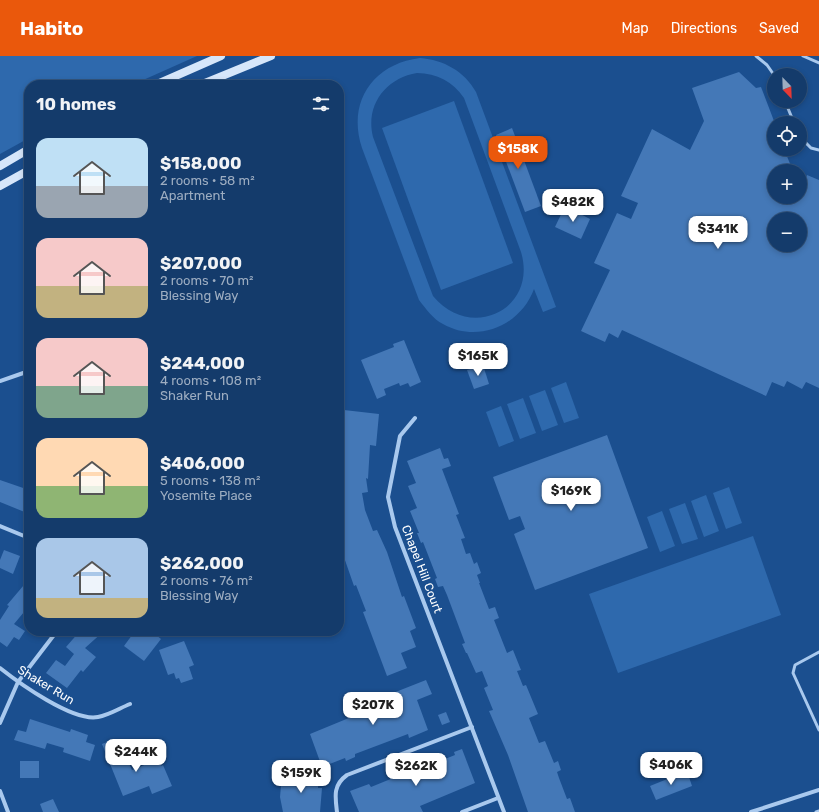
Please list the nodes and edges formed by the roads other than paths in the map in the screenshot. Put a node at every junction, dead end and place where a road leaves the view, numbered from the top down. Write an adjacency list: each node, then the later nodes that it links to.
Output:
1 (221, 56): 7 (main road)
2 (271, 56): 8 (main road)
3 (756, 56): 6 (lane)
4 (803, 56): 5 (lane)
5 (819, 63)
6 (769, 68)
7 (166, 80)
8 (212, 80)
9 (807, 144): 10 (lane)
10 (819, 150)
11 (24, 152): 12 (main road)
12 (0, 166)
13 (24, 173): 14 (main road)
14 (0, 186)
15 (24, 373): 16 (street)
16 (0, 381)
17 (415, 418): 26 (street, Chapel Hill Court)
18 (0, 526): 19 (street)
19 (24, 536)
20 (53, 636): 23 (street)
21 (819, 652): 27 (lane)
22 (0, 668): 23 (street, Shaker Run)
23 (18, 682): 24 (street, Shaker Run); 25 (street)
24 (130, 704)
25 (0, 723)
26 (472, 727): 30 (street, Chapel Hill Court); 33 (street)
27 (819, 730)
28 (819, 790): 36 (street)
29 (0, 791): 32 (street)
30 (498, 798): 34 (street); 35 (street, Chapel Hill Court)
31 (819, 811): 37 (lane)
32 (8, 812)
33 (337, 812)
34 (462, 812)
35 (504, 812)
36 (751, 812)
37 (816, 812)

